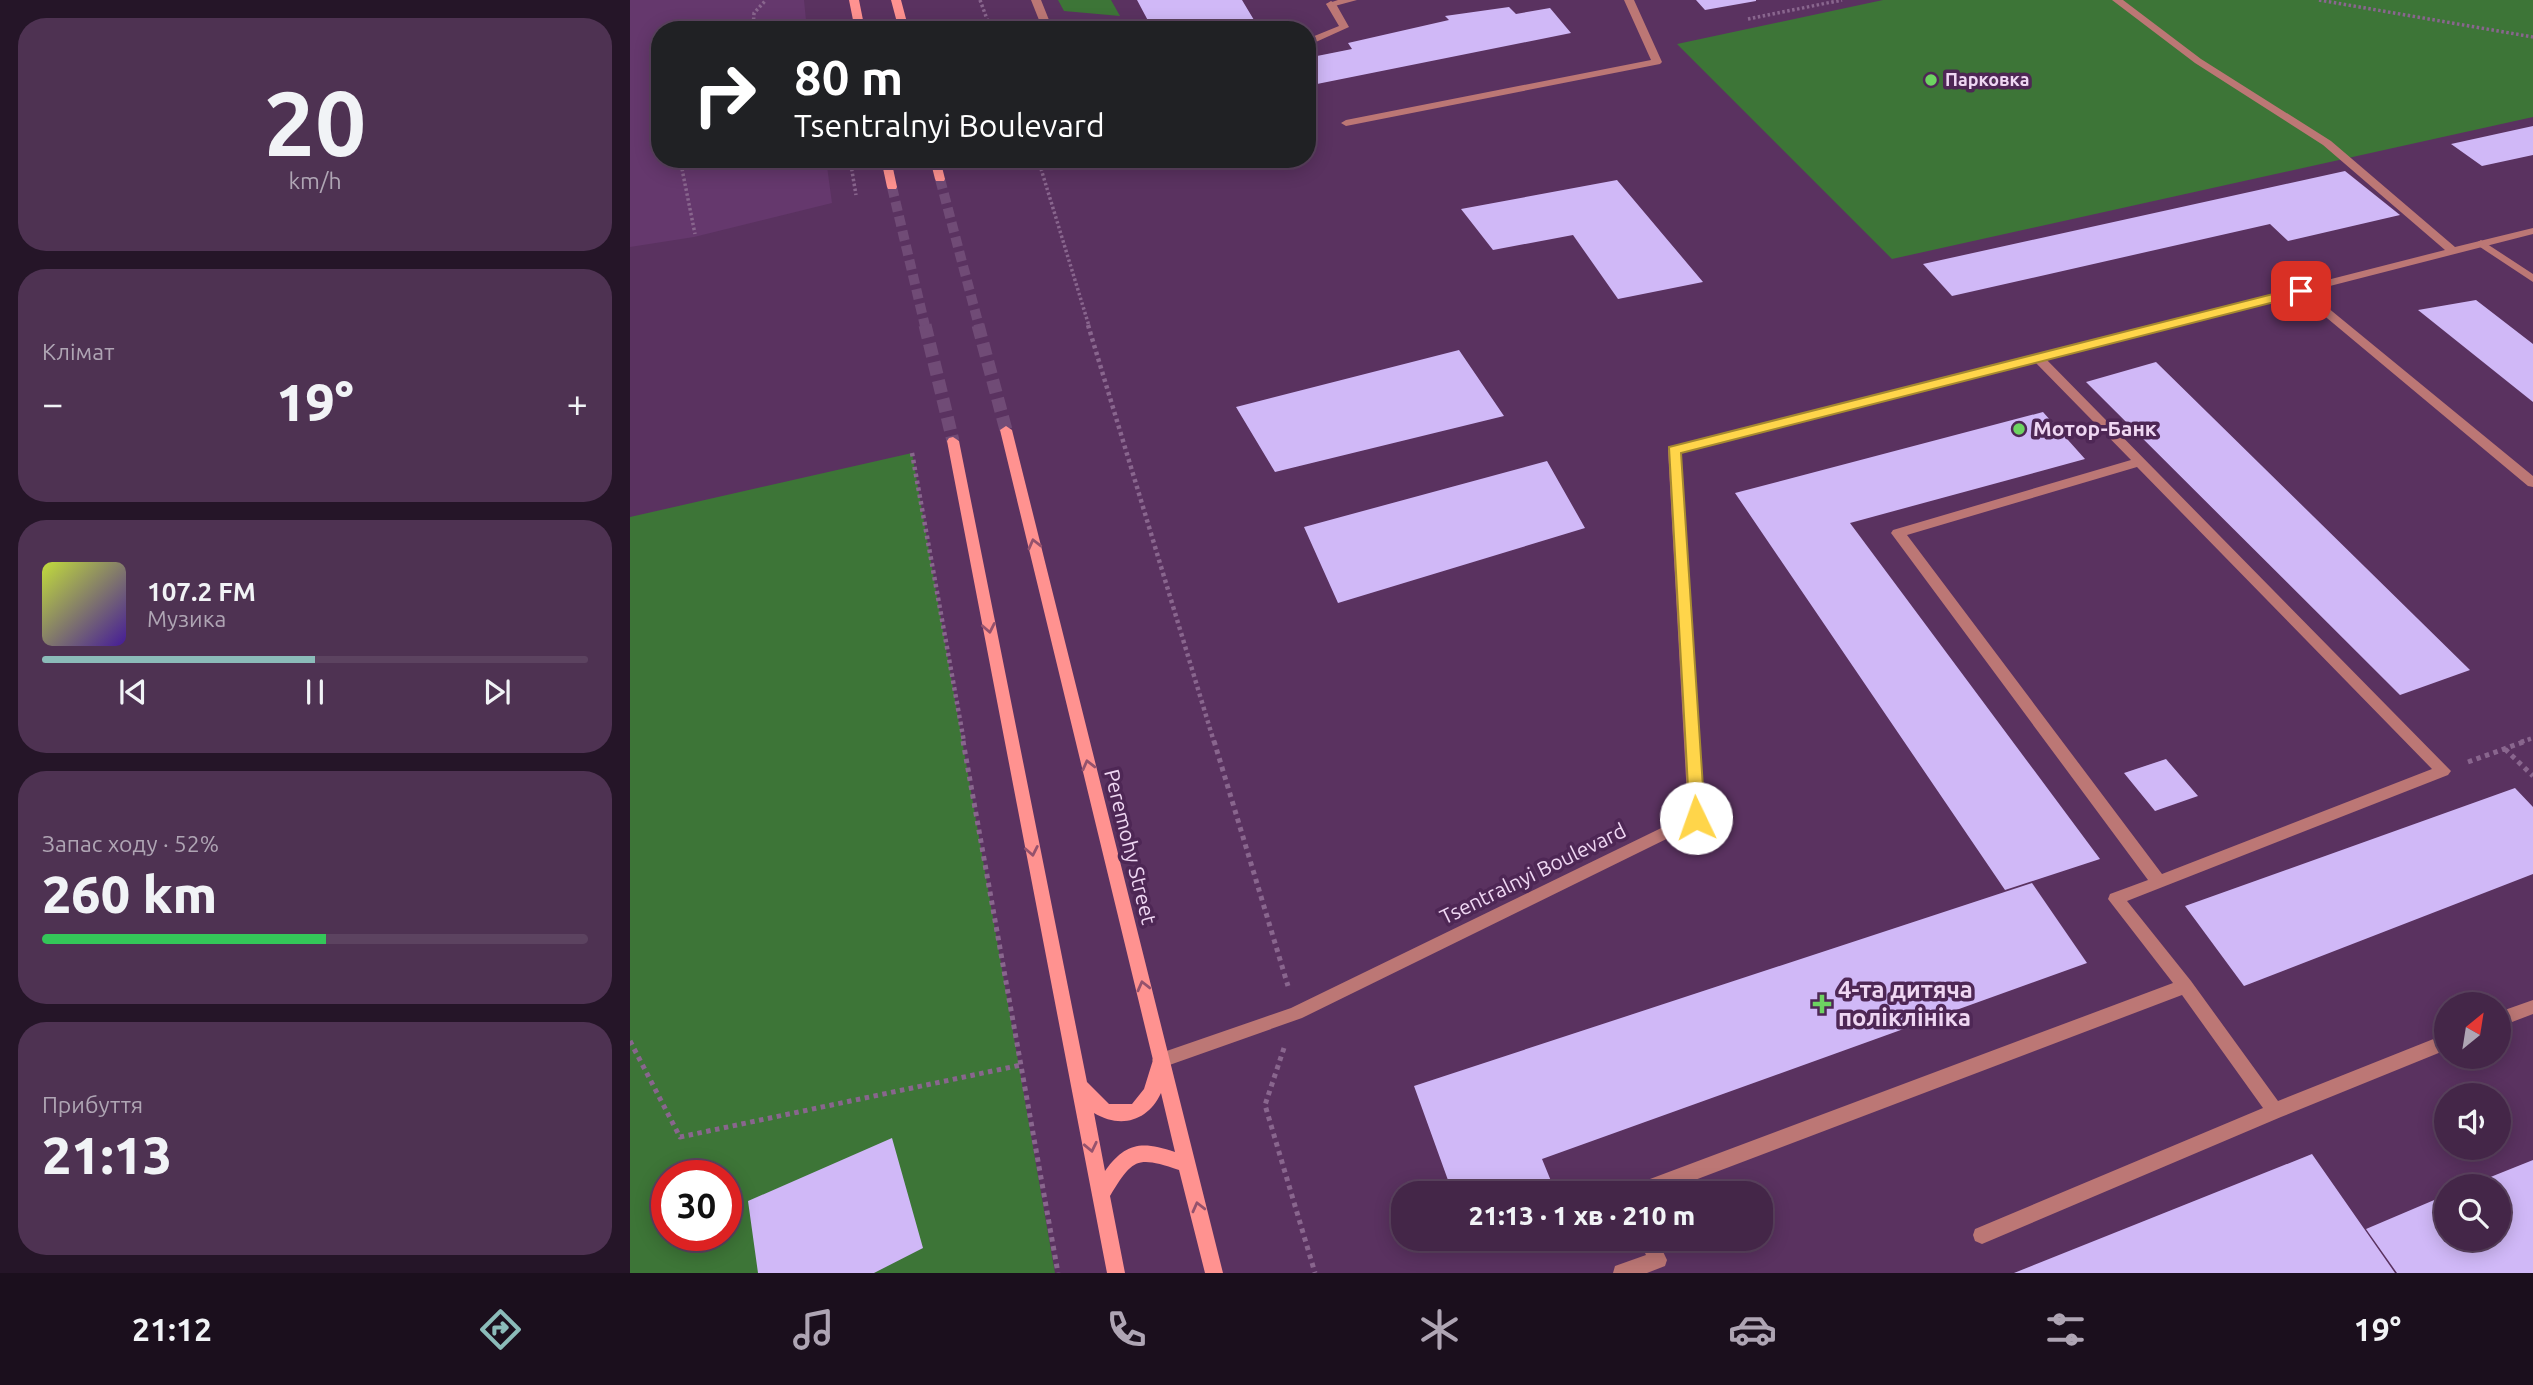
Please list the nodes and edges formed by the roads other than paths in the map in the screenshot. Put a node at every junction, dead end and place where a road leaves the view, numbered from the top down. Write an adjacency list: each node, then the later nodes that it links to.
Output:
1 (854, 0): 7 (main road)
2 (897, 0): 8 (main road)
3 (1036, 0): 9 (street)
4 (1352, 0): 10 (street)
5 (1629, 0): 11 (street)
6 (2117, 0): 18 (street)
7 (858, 21)
8 (902, 21)
9 (1044, 21)
10 (1316, 39)
11 (1346, 123)
12 (888, 168): 15 (main road)
13 (937, 168): 14 (main road)
14 (940, 179)
15 (892, 187)
16 (2533, 231): 17 (street, Tsentralnyi Boulevard)
17 (2481, 243): 18 (street, Tsentralnyi Boulevard); 19 (street)
18 (2454, 252): 20 (street, Tsentralnyi Boulevard)
19 (2533, 279)
20 (2301, 291): 21 (street, Tsentralnyi Boulevard); 25 (street)
21 (2038, 358): 24 (street); 31 (street, Tsentralnyi Boulevard)
22 (1006, 430): 31 (main road, Peremohy Street, one-way to 22)
23 (953, 441): 32 (main road, one-way to 32)
24 (2140, 462): 26 (street); 26 (street)
25 (2533, 483)
26 (2159, 882): 27 (street)
27 (2185, 986): 33 (street); 35 (street)
28 (2533, 1007): 29 (street)
29 (2511, 1015)
30 (2434, 1047): 33 (street)
31 (1161, 1060): 32 (main road); 34 (main road, Peremohy Street)
32 (1077, 1082): 36 (main road, one-way to 36)
33 (2275, 1111): 37 (street)
34 (1187, 1164): 36 (main road); 40 (main road, Peremohy Street, one-way to 34)
35 (1668, 1181)
36 (1101, 1194): 39 (main road)
37 (1982, 1235)
38 (1661, 1266): 41 (street)
39 (1116, 1273)
40 (1214, 1273)
41 (1622, 1273)

